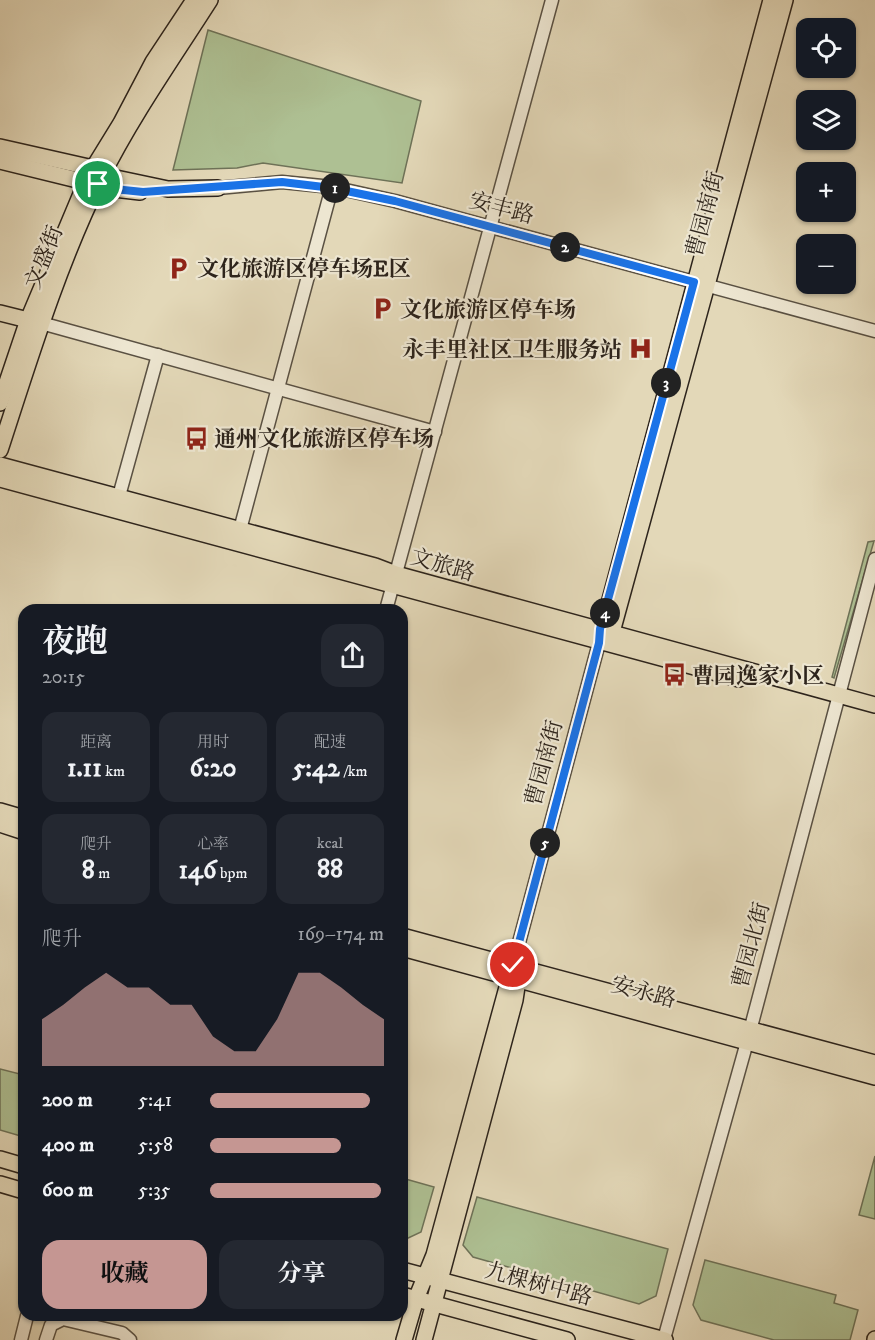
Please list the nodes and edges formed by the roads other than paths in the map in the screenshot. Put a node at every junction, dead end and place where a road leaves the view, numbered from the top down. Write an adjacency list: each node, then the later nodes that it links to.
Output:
1 (194, 0): 8 (main road, 文盛街)
2 (210, 0): 8 (main road, 文盛街)
3 (552, 0): 11 (street)
4 (771, 0): 12 (main road, 曹园南街)
5 (785, 0): 12 (main road, 曹园南街)
6 (0, 147): 8 (main road, 安丰路)
7 (0, 161): 8 (main road, 安丰路)
8 (95, 176): 9 (main road, 安丰路); 14 (main road, 文盛街)
9 (218, 188): 10 (street, 安丰路)
10 (332, 188): 11 (street, 安丰路); 17 (street)
11 (489, 227): 12 (street, 安丰路); 19 (street)
12 (701, 284): 15 (street, 安丰路); 28 (main road, 曹园南街)
13 (0, 313): 14 (main road)
14 (34, 321): 16 (street); 18 (main road, 文盛街); 20 (main road, 文盛街)
15 (875, 332)
16 (158, 355): 17 (street); 23 (street)
17 (279, 388): 19 (street); 24 (street)
18 (0, 403)
19 (435, 432): 26 (street)
20 (0, 450)
21 (0, 465): 23 (main road, 文旅路)
22 (0, 479): 24 (main road, 文旅路)
23 (119, 496): 24 (main road, 文旅路)
24 (238, 537): 26 (main road, 文旅路)
25 (875, 560): 29 (street, 曹园北街)
26 (394, 579): 27 (street); 28 (main road, 文旅路)
27 (388, 604)
28 (604, 635): 29 (main road, 文旅路); 38 (street, 曹园南街)
29 (836, 699): 30 (main road, 文旅路); 31 (main road, 文旅路); 39 (street, 曹园北街)
30 (875, 705)
31 (875, 714)
32 (0, 811): 33 (main road)
33 (18, 816)
34 (0, 824): 35 (main road)
35 (18, 830)
36 (408, 938): 38 (main road, 安永路)
37 (408, 949): 38 (main road, 安永路)
38 (513, 974): 39 (main road, 安永路); 47 (main road, 曹园南街)
39 (748, 1035): 40 (main road, 安永路); 41 (main road, 安永路); 60 (street, 曹园北街)
40 (875, 1063)
41 (875, 1077)
42 (0, 1159): 43 (main road)
43 (18, 1164)
44 (0, 1184): 45 (main road)
45 (18, 1189)
46 (408, 1272): 47 (main road, 九棵树中路)
47 (432, 1278): 48 (main road); 49 (main road); 60 (main road, 九棵树中路)
48 (409, 1297): 49 (main road)
49 (433, 1304): 58 (main road); 59 (main road)
50 (26, 1321): 54 (street)
51 (59, 1321): 55 (street)
52 (71, 1321): 56 (street)
53 (406, 1321): 57 (main road)
54 (21, 1340)
55 (46, 1340)
56 (130, 1340)
57 (404, 1340)
58 (424, 1340)
59 (567, 1340)
60 (664, 1340)

